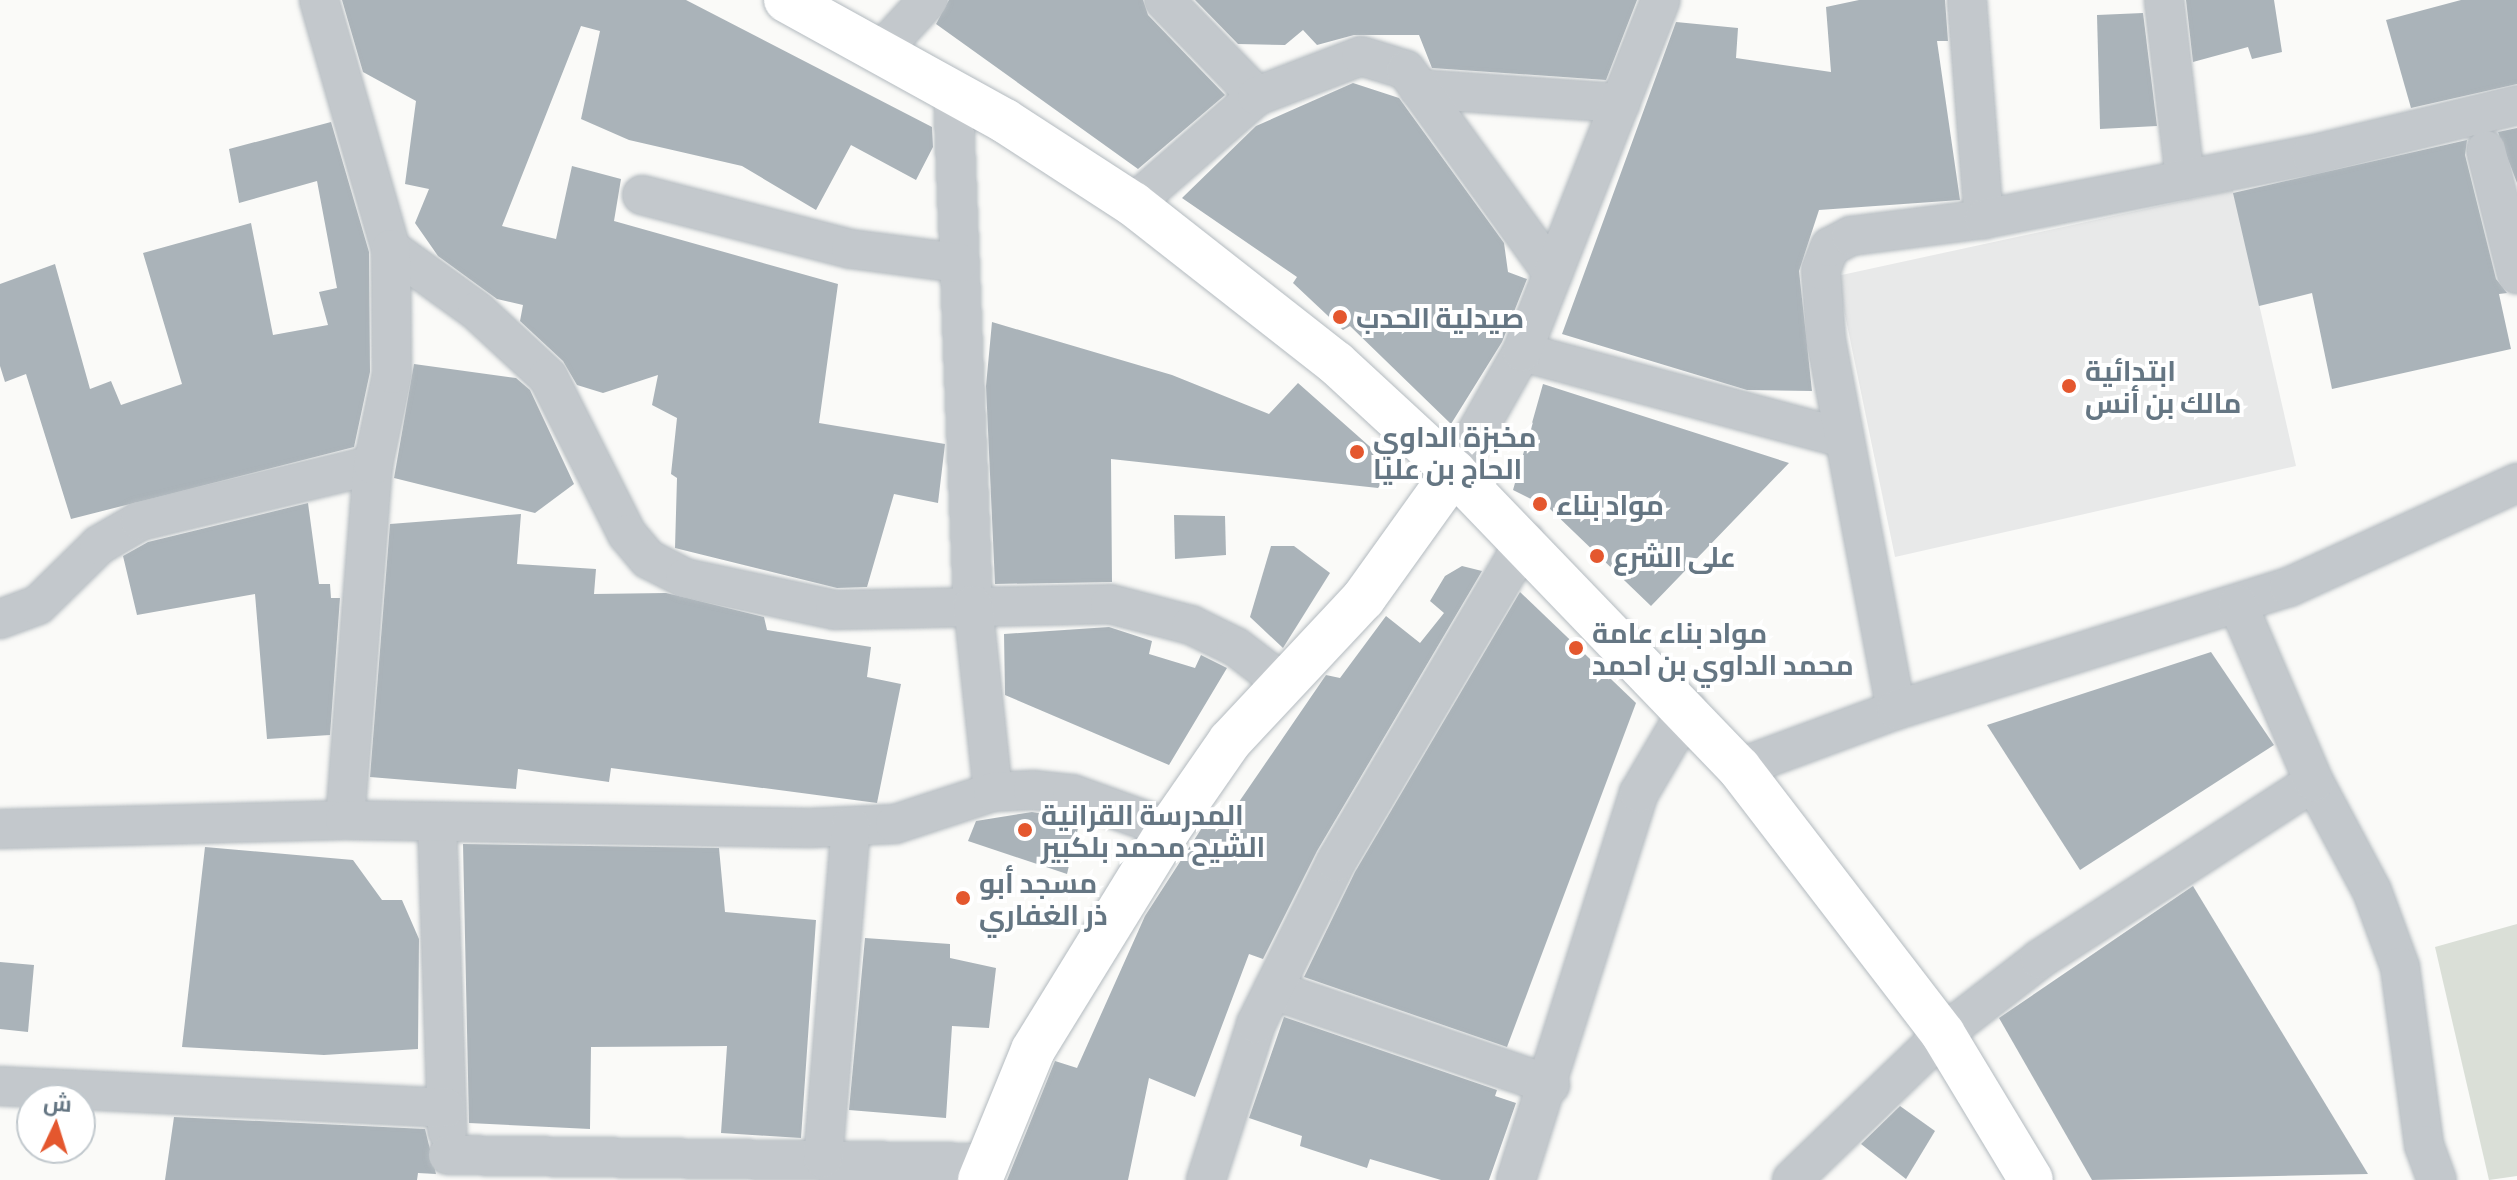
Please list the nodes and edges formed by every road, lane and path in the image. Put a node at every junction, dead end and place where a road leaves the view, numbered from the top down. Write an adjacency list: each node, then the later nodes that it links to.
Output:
1 (319, 0): 19 (street)
2 (786, 0): 8 (street)
3 (928, 0): 8 (street)
4 (1164, 0): 11 (street)
5 (1661, 0): 12 (street)
6 (1967, 0): 18 (street)
7 (2164, 0): 15 (street)
8 (882, 50): 10 (street)
9 (1419, 89): 11 (street); 12 (street); 21 (street)
10 (953, 91): 17 (street); 20 (street)
11 (1257, 96): 17 (street)
12 (1621, 103): 21 (street)
13 (2517, 105): 15 (street)
14 (2486, 150): 22 (street)
15 (2185, 180): 18 (street)
16 (642, 195): 20 (street)
17 (1133, 204): 26 (street)
18 (1984, 219): 24 (street)
19 (391, 249): 25 (street); 29 (street)
20 (959, 263): 29 (street)
21 (1553, 274): 23 (street)
22 (2517, 274)
23 (1522, 352): 24 (street); 26 (street)
24 (1842, 438): 34 (street)
25 (373, 465): 31 (street); 38 (street)
26 (1454, 472): 28 (street); 32 (street)
27 (2517, 483): 30 (street)
28 (1525, 541): 33 (street); 43 (street)
29 (973, 605): 32 (street); 37 (street)
30 (2238, 605): 34 (street); 36 (street)
31 (0, 619)
32 (1283, 683): 42 (street)
33 (1688, 709): 35 (street); 45 (street)
34 (1896, 710): 35 (street)
35 (1739, 768): 44 (street)
36 (2314, 782): 44 (street); 55 (street)
37 (993, 792): 40 (street); 42 (street)
38 (345, 820): 39 (street); 41 (street)
39 (437, 822): 40 (street); 47 (street)
40 (851, 826): 48 (street)
41 (0, 829)
42 (1169, 829): 50 (street)
43 (1273, 990): 45 (street); 51 (street)
44 (1943, 1034): 53 (street); 54 (street)
45 (1550, 1085): 52 (street)
46 (0, 1086): 47 (street)
47 (445, 1108): 49 (street)
48 (823, 1158): 49 (street); 50 (street)
49 (449, 1167)
50 (982, 1171)
51 (1206, 1180)
52 (1516, 1180)
53 (1792, 1180)
54 (2031, 1180)
55 (2437, 1180)

